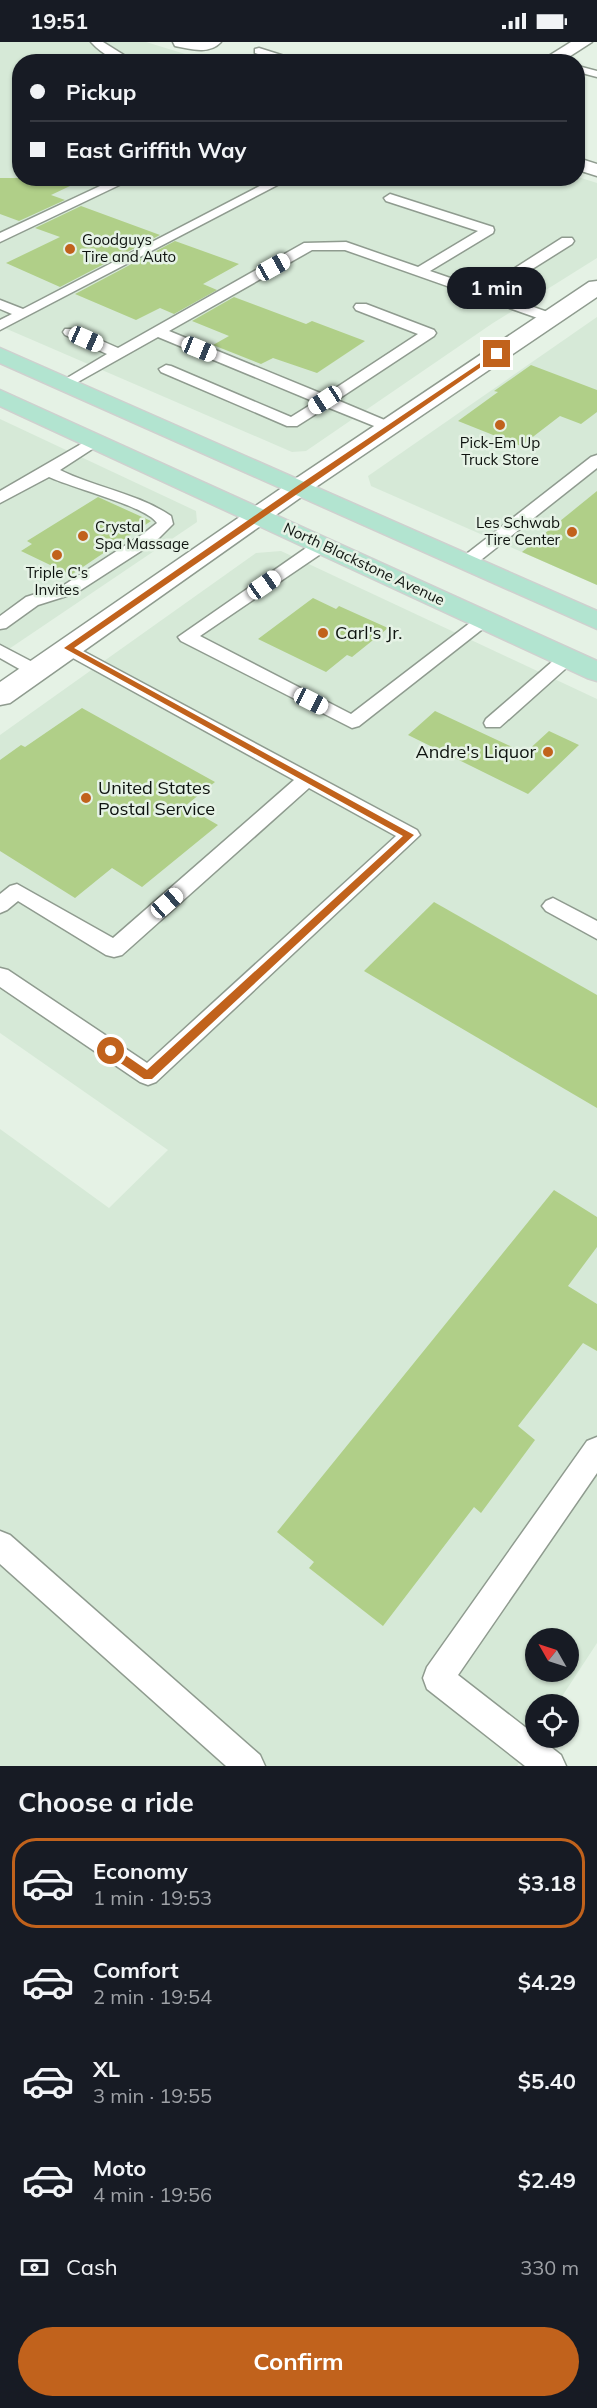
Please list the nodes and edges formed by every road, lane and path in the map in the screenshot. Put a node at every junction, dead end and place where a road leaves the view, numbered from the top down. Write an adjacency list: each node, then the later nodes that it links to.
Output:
1 (96, 42): 6 (lane)
2 (181, 42): 4 (street)
3 (584, 42): 8 (street)
4 (206, 44)
5 (259, 51): 7 (lane)
6 (112, 54)
7 (268, 54)
8 (562, 54)
9 (109, 186): 12 (lane)
10 (270, 186): 20 (lane)
11 (390, 198): 15 (lane)
12 (6, 230): 13 (lane)
13 (0, 238)
14 (567, 241): 16 (lane)
15 (419, 272): 16 (lane); 24 (lane)
16 (483, 294): 21 (lane)
17 (592, 295): 21 (street)
18 (0, 304): 20 (lane)
19 (361, 307): 30 (lane)
20 (23, 314): 22 (lane)
21 (551, 318): 31 (street)
22 (0, 326)
23 (70, 332): 25 (lane)
24 (157, 332): 25 (lane); 30 (lane)
25 (118, 353): 28 (lane)
26 (0, 356): 28 (main road)
27 (166, 369): 30 (lane)
28 (64, 384): 35 (main road)
29 (0, 397): 32 (main road, North Blackstone Avenue)
30 (325, 400): 31 (lane)
31 (389, 427): 35 (street)
32 (95, 441): 34 (lane); 37 (main road, North Blackstone Avenue)
33 (597, 460): 39 (lane)
34 (48, 471): 36 (lane); 42 (lane)
35 (298, 488): 37 (street); 39 (main road)
36 (0, 498)
37 (259, 516): 38 (main road, North Blackstone Avenue); 43 (street)
38 (322, 545): 40 (main road, North Blackstone Avenue); 40 (lane)
39 (466, 562): 41 (main road)
40 (485, 620): 45 (main road, North Blackstone Avenue)
41 (597, 621)
42 (0, 624)
43 (68, 648): 46 (street); 50 (lane)
44 (0, 651): 46 (lane)
45 (567, 658): 47 (main road, North Blackstone Avenue); 49 (lane)
46 (36, 671): 48 (street)
47 (597, 672)
48 (0, 696)
49 (493, 723)
50 (308, 779): 51 (lane); 54 (lane)
51 (0, 904)
52 (553, 906): 53 (lane)
53 (597, 931)
54 (0, 976)
55 (597, 1450): 58 (lane)
56 (0, 1545): 57 (lane)
57 (249, 1766)
58 (550, 1766)

